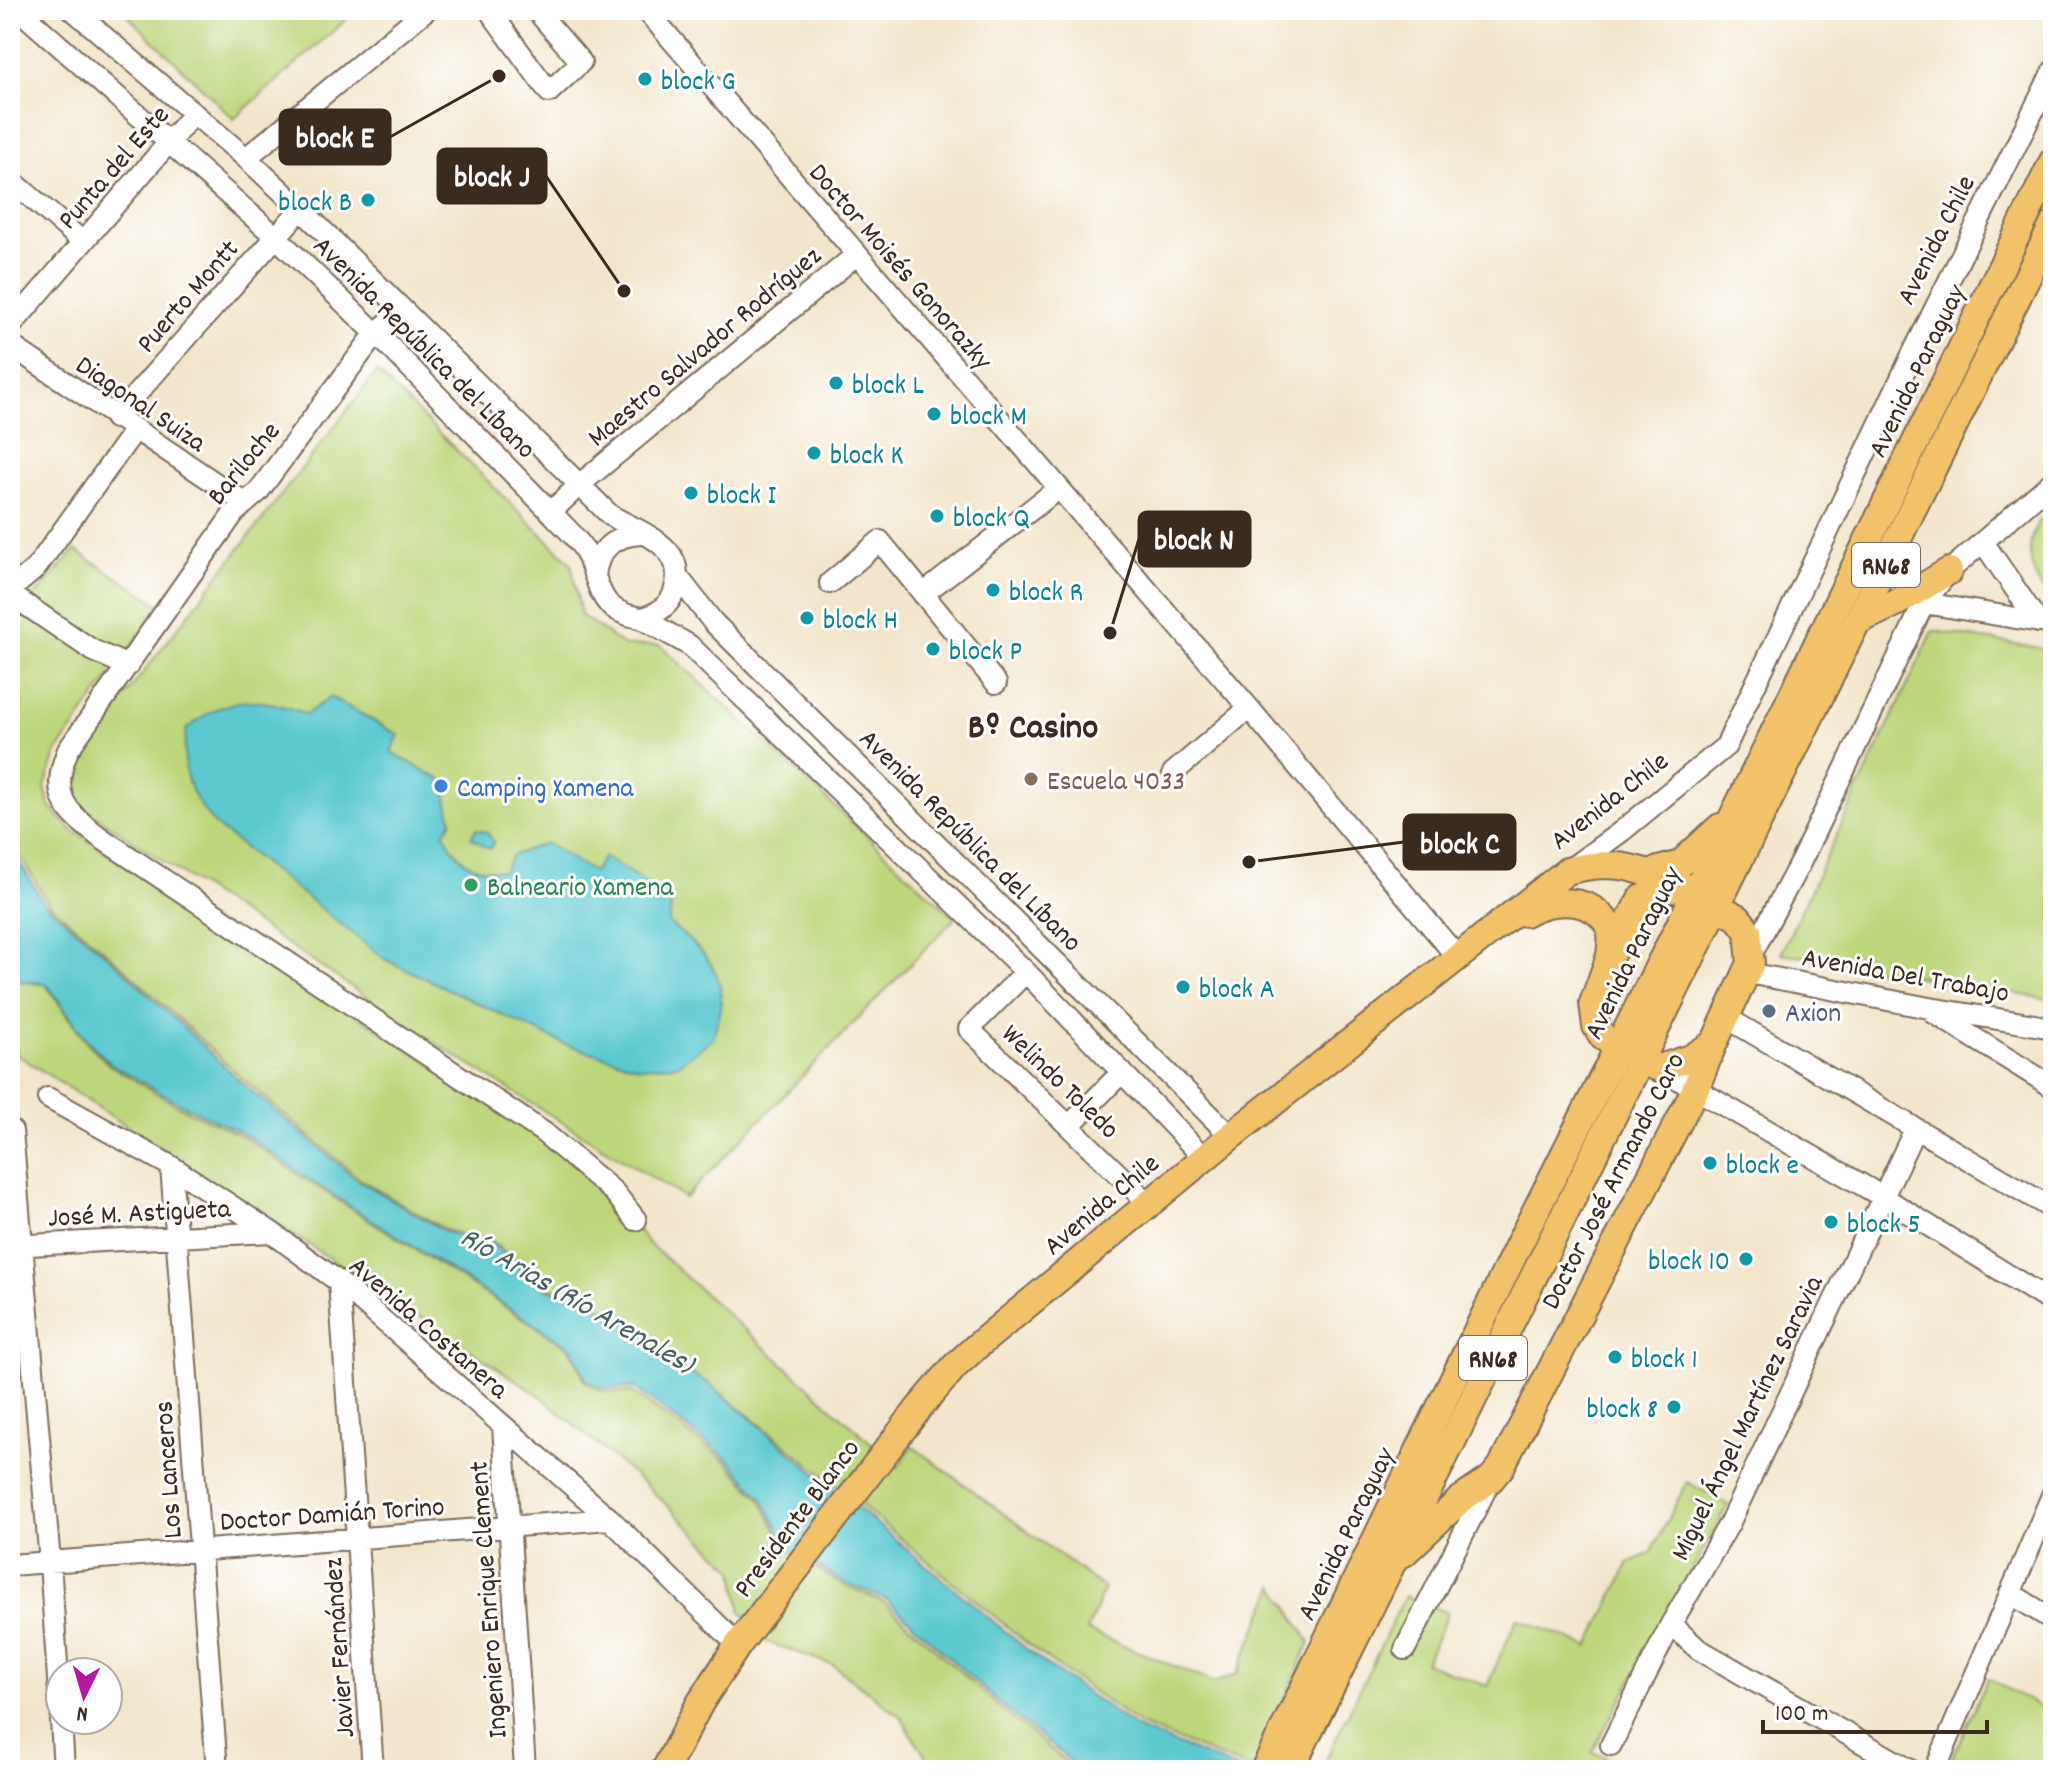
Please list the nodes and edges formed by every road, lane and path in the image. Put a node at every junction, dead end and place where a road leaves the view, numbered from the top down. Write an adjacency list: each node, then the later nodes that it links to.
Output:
1 (19, 10): 9 (street, Avenida República del Líbano)
2 (73, 10): 8 (street, Avenida República del Líbano)
3 (426, 10): 10 (street)
4 (489, 10): 5 (street)
5 (536, 10)
6 (646, 10): 17 (street, Doctor Moisés Gonorazky)
7 (2053, 71): 49 (street, Avenida Chile)
8 (193, 114): 9 (street, Punta del Este); 10 (street, Avenida República del Líbano)
9 (171, 142): 15 (street, Avenida República del Líbano); 16 (street, Punta del Este)
10 (246, 158): 13 (street, Avenida República del Líbano)
11 (2053, 161): 47 (main road, Avenida Paraguay / RN68)
12 (10, 179): 16 (street)
13 (301, 209): 15 (street, Puerto Montt); 18 (street, Avenida República del Líbano)
14 (2053, 225): 39 (main road, Avenida Paraguay / RN68)
15 (275, 236): 19 (street, Avenida República del Líbano); 21 (street, Puerto Montt)
16 (83, 242): 20 (street, Punta del Este)
17 (856, 255): 24 (street, Maestro Salvador Rodríguez); 25 (street, Doctor Moisés Gonorazky)
18 (403, 310): 19 (street, Bariloche); 24 (street, Avenida República del Líbano)
19 (376, 333): 26 (street, Bariloche); 27 (street, Avenida República del Líbano)
20 (11, 343): 21 (street, Diagonal Suiza)
21 (115, 418): 22 (street, Diagonal Suiza)
22 (134, 431): 26 (street, Diagonal Suiza); 34 (street)
23 (2053, 481): 29 (street)
24 (578, 486): 27 (street, Maestro Salvador Rodríguez); 28 (street, Avenida República del Líbano)
25 (1059, 488): 35 (street); 43 (street, Doctor Moisés Gonorazky)
26 (245, 503): 41 (street, Bariloche)
27 (551, 512): 32 (street, Avenida República del Líbano)
28 (642, 534): 31 (street); 32 (street)
29 (1983, 542): 30 (street); 40 (street)
30 (1949, 571): 36 (main road); 37 (street)
31 (678, 577): 38 (street); 46 (street, Avenida República del Líbano)
32 (595, 578): 38 (street)
33 (830, 583): 35 (street)
34 (10, 592): 41 (street)
35 (923, 594): 42 (street)
36 (1896, 603): 37 (main road); 39 (main road)
37 (1924, 603): 40 (street); 57 (street)
38 (641, 618): 48 (street, Avenida República del Líbano)
39 (1858, 621): 45 (main road, Avenida Paraguay / RN68)
40 (2046, 623)
41 (130, 662): 79 (street, Bariloche)
42 (996, 683)
43 (1249, 708): 44 (street); 59 (street, Doctor Moisés Gonorazky)
44 (1173, 773)
45 (1764, 811): 55 (main road, Avenida Paraguay / RN68); 57 (main road)
46 (905, 812): 48 (street); 52 (street, Avenida República del Líbano)
47 (1733, 814): 50 (main road); 53 (main road, Avenida Paraguay / RN68)
48 (874, 826): 54 (street, Avenida República del Líbano)
49 (1622, 831): 50 (street); 51 (street, Avenida Chile)
50 (1640, 870): 51 (main road); 53 (main road)
51 (1567, 871): 56 (main road, Avenida Chile)
52 (971, 877): 54 (street); 73 (street, Avenida República del Líbano)
53 (1691, 890): 55 (main road); 58 (main road); 65 (main road, Avenida Paraguay / RN68)
54 (950, 900): 60 (street, Avenida República del Líbano)
55 (1719, 905): 57 (main road); 65 (main road, Avenida Paraguay / RN68)
56 (1493, 930): 58 (main road); 59 (main road, Avenida Chile)
57 (1749, 953): 61 (street, Avenida Del Trabajo); 62 (main road, Doctor José Armando Caro)
58 (1610, 956): 65 (main road)
59 (1458, 958): 73 (main road, Avenida Chile)
60 (1026, 972): 66 (street, Avenida República del Líbano); 70 (street, Welindo Toledo)
61 (1924, 1007): 63 (street, Avenida Del Trabajo); 67 (street)
62 (1727, 1018): 64 (main road, Doctor José Armando Caro); 71 (street)
63 (2053, 1028)
64 (1714, 1043): 65 (main road); 68 (main road, Doctor José Armando Caro)
65 (1639, 1059): 68 (street); 95 (main road, Avenida Paraguay / RN68); 101 (main road, Avenida Paraguay / RN68)
66 (1122, 1072): 70 (street); 74 (street, Avenida República del Líbano)
67 (2053, 1087)
68 (1695, 1090): 76 (street); 87 (main road, Doctor José Armando Caro)
69 (48, 1098): 75 (street, Avenida Costanera)
70 (1069, 1126): 77 (street, Welindo Toledo)
71 (1915, 1129): 76 (street, Miguel Ángel Martínez Saravia); 78 (street)
72 (12, 1131): 82 (street)
73 (1231, 1136): 74 (main road, Avenida Chile)
74 (1204, 1158): 77 (main road, Avenida Chile)
75 (171, 1166): 80 (street, Avenida Costanera); 81 (street, Los Lanceros)
76 (1883, 1197): 84 (street); 98 (street, Miguel Ángel Martínez Saravia)
77 (1150, 1205): 86 (main road, Avenida Chile)
78 (2053, 1209)
79 (636, 1220)
80 (271, 1232): 81 (street, José M. Astigueta); 83 (street, Avenida Costanera)
81 (176, 1238): 82 (street, José M. Astigueta); 92 (street, Los Lanceros)
82 (16, 1246): 93 (street)
83 (339, 1282): 85 (street, Avenida Costanera); 91 (street, Javier Fernández)
84 (2053, 1303)
85 (503, 1426): 89 (street, Avenida Costanera); 90 (street, Ingeniero Enrique Clement)
86 (887, 1449): 99 (main road, Presidente Blanco)
87 (1491, 1479): 95 (main road, Doctor José Armando Caro); 100 (street)
88 (2053, 1493): 96 (street)
89 (610, 1519): 90 (street, Doctor Damián Torino); 99 (street, Avenida Costanera)
90 (509, 1527): 91 (street, Doctor Damián Torino); 108 (street, Ingeniero Enrique Clement)
91 (357, 1538): 92 (street, Doctor Damián Torino); 107 (street, Javier Fernández)
92 (200, 1551): 93 (street, Doctor Damián Torino); 106 (street, Los Lanceros)
93 (50, 1562): 94 (street, Doctor Damián Torino); 102 (street)
94 (10, 1565)
95 (1390, 1567): 101 (main road, Avenida Paraguay / RN68)
96 (2010, 1593): 97 (street); 113 (street)
97 (2053, 1620)
98 (1671, 1624): 104 (street, Miguel Ángel Martínez Saravia); 112 (street)
99 (746, 1635): 109 (main road)
100 (1405, 1649)
101 (1336, 1650): 110 (main road, Avenida Paraguay / RN68); 111 (main road, Avenida Paraguay / RN68)
102 (56, 1656)
103 (62, 1736): 105 (street)
104 (1611, 1745)
105 (64, 1770)
106 (217, 1770)
107 (373, 1770)
108 (525, 1770)
109 (665, 1770)
110 (1264, 1770)
111 (1290, 1770)
112 (1910, 1770)
113 (1935, 1770)

